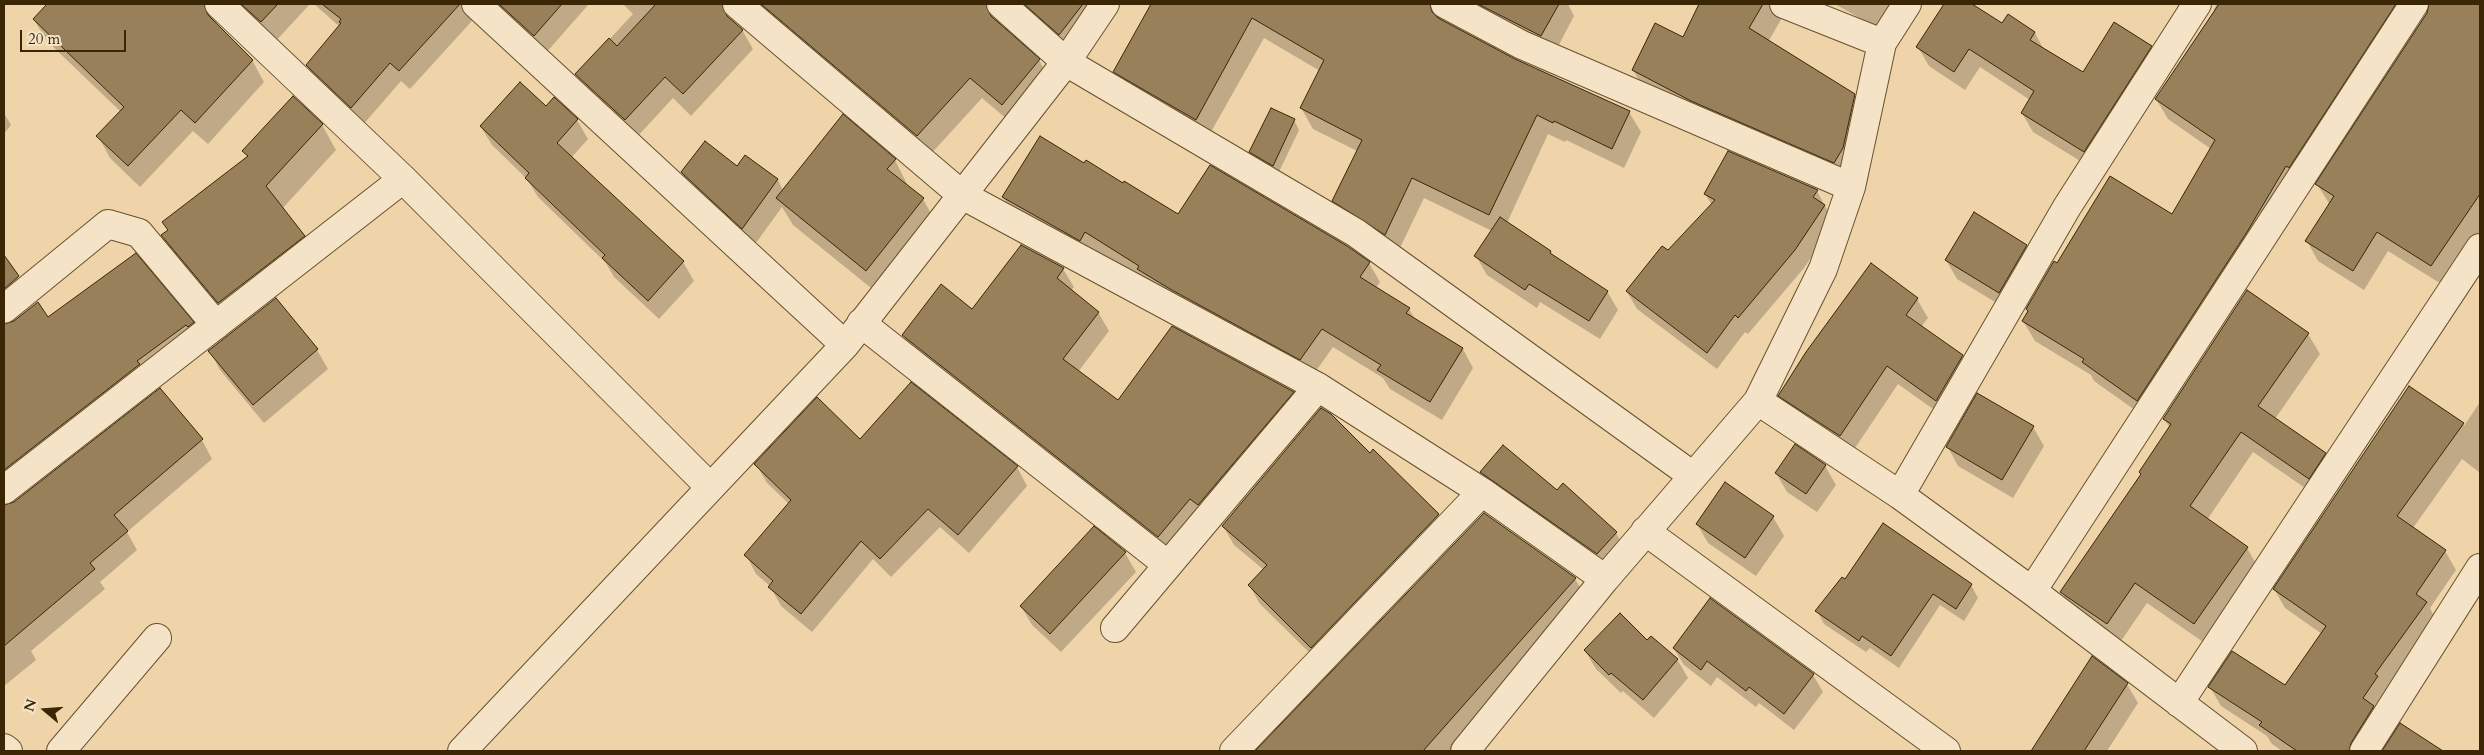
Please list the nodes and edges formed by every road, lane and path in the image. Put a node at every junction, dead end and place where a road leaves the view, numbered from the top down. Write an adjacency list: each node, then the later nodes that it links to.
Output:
1 (219, 4): 13 (street)
2 (476, 4): 20 (street)
3 (737, 4): 15 (street)
4 (1002, 4): 12 (street)
5 (1105, 4): 12 (street)
6 (1446, 4): 14 (street)
7 (1784, 4): 11 (street)
8 (1906, 4): 11 (street)
9 (2197, 4): 27 (street)
10 (2414, 4): 32 (street)
11 (1882, 43): 14 (street)
12 (1066, 62): 15 (street); 23 (street)
13 (403, 178): 19 (street); 24 (street)
14 (1851, 187): 22 (street)
15 (962, 195): 18 (street); 21 (street)
16 (2480, 248): 35 (street)
17 (4, 309): 19 (street)
18 (862, 323): 20 (street); 29 (street)
19 (216, 325): 25 (street)
20 (844, 345): 24 (street)
21 (1318, 387): 26 (street); 29 (street)
22 (1758, 401): 23 (street); 27 (street)
23 (1693, 476): 28 (street)
24 (710, 487): 39 (street)
25 (4, 490)
26 (1482, 492): 31 (street); 40 (street)
27 (1900, 495): 32 (street)
28 (1645, 531): 31 (street); 42 (street)
29 (1168, 565): 33 (street)
30 (2479, 571): 44 (street)
31 (1605, 579): 41 (street)
32 (2032, 591): 35 (street)
33 (1115, 628)
34 (157, 638): 38 (street)
35 (2179, 703): 43 (street)
36 (4, 748): 37 (street)
37 (8, 751)
38 (60, 751)
39 (462, 751)
40 (1234, 751)
41 (1465, 751)
42 (1946, 751)
43 (2242, 751)
44 (2364, 751)

